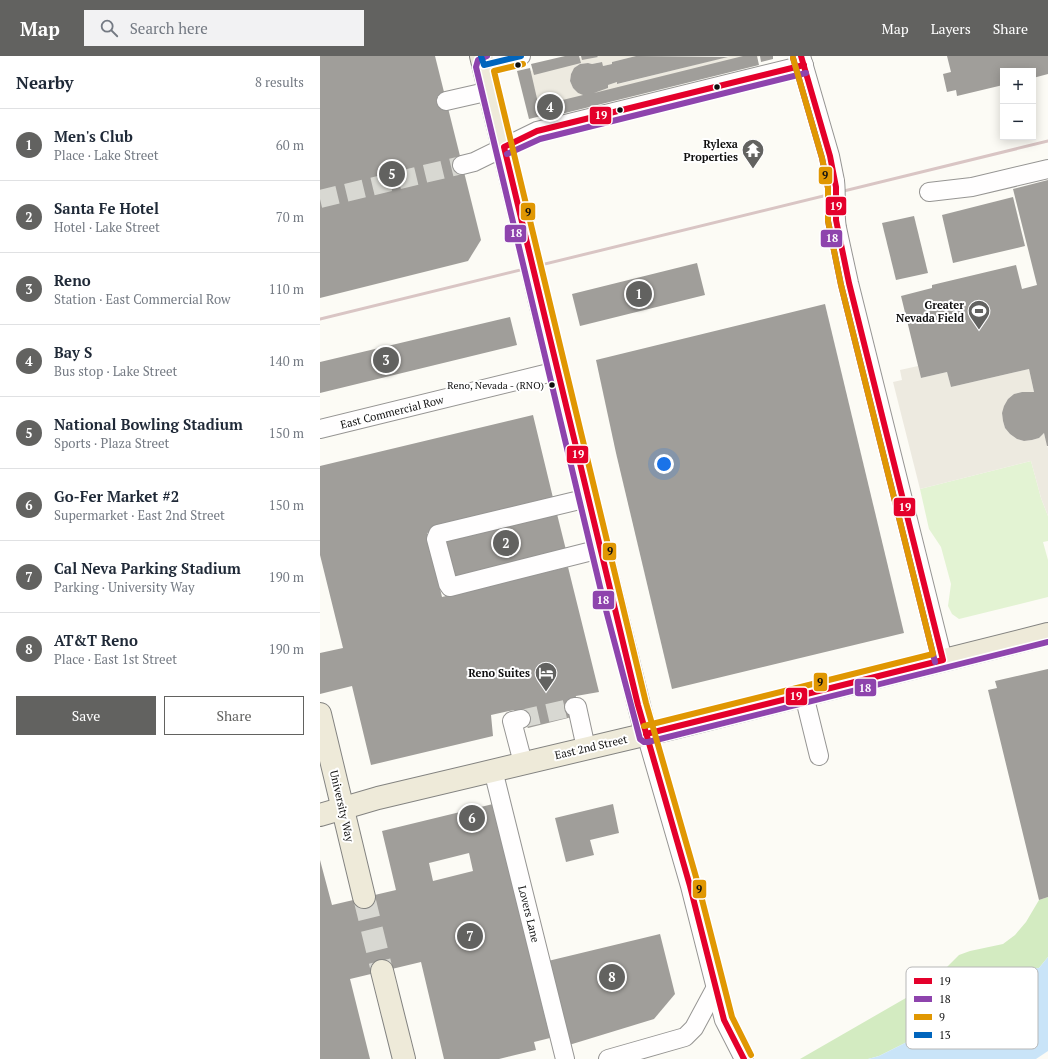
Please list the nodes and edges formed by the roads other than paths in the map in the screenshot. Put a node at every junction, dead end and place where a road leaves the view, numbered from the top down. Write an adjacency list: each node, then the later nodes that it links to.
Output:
1 (521, 56): 3 (street)
2 (803, 60): 6 (street); 15 (street, bridge)
3 (482, 61): 4 (main road)
4 (490, 91): 5 (street); 6 (main road)
5 (446, 101)
6 (504, 148): 7 (street); 10 (main road, bridge)
7 (462, 165)
8 (1048, 169): 9 (street)
9 (929, 192)
10 (557, 371): 11 (street, East Commercial Row); 12 (main road)
11 (320, 429)
12 (588, 498): 13 (main road); 13 (street)
13 (600, 549): 20 (main road)
14 (1048, 634): 15 (main road, East 2nd Street)
15 (943, 660): 16 (main road, East 2nd Street)
16 (804, 695): 20 (main road, East 2nd Street); 22 (street)
17 (574, 707): 21 (street)
18 (320, 714): 25 (main road, University Way)
19 (521, 719): 23 (street)
20 (646, 734): 21 (main road, East 2nd Street); 29 (street)
21 (586, 748): 23 (main road, East 2nd Street)
22 (819, 756)
23 (523, 763): 24 (main road, East 2nd Street)
24 (493, 770): 25 (main road, East 2nd Street); 32 (street, Lovers Lane)
25 (343, 808): 26 (main road, East 2nd Street); 27 (main road, University Way)
26 (320, 815)
27 (364, 897)
28 (382, 972): 31 (main road)
29 (715, 989): 30 (street); 34 (street)
30 (647, 1054): 33 (street)
31 (404, 1059)
32 (565, 1059)
33 (608, 1059)
34 (744, 1059)

